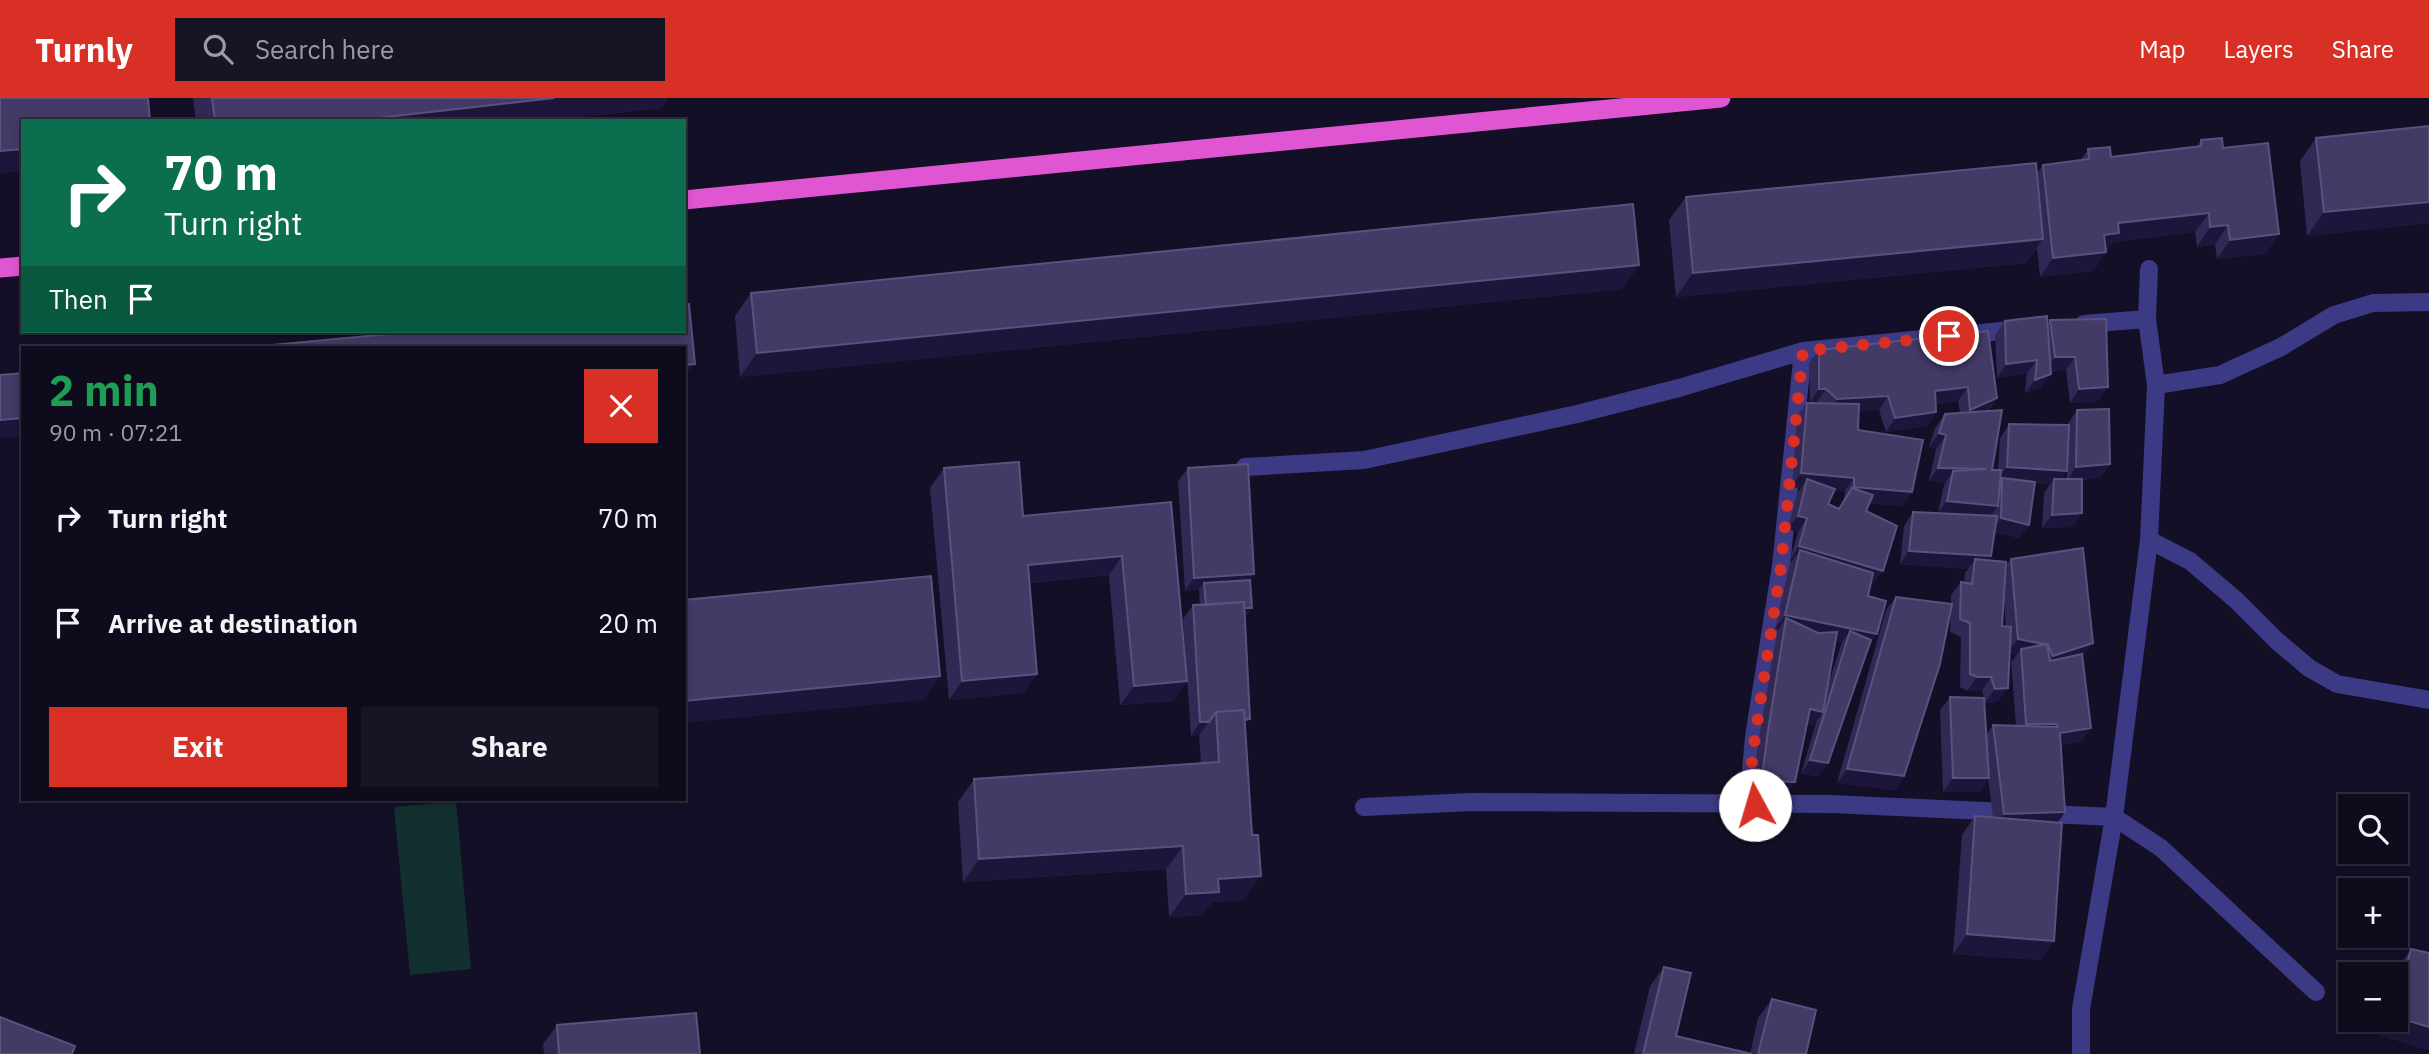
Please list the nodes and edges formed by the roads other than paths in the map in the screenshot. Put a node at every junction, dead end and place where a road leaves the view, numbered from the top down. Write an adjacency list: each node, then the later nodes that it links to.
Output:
1 (1721, 98): 2 (highway)
2 (686, 200)
3 (21, 266): 4 (highway)
4 (0, 268)
5 (2150, 269): 7 (street)
6 (2429, 302): 11 (street)
7 (2147, 319): 8 (street); 11 (street)
8 (2067, 325)
9 (2040, 328): 10 (street)
10 (1803, 351): 12 (street); 15 (street)
11 (2155, 386): 13 (street)
12 (1245, 467)
13 (2149, 540): 14 (street); 17 (street)
14 (2429, 700)
15 (1755, 805): 16 (street); 17 (street)
16 (1364, 807)
17 (2114, 817): 18 (street); 19 (street)
18 (2316, 992)
19 (2081, 1054)

